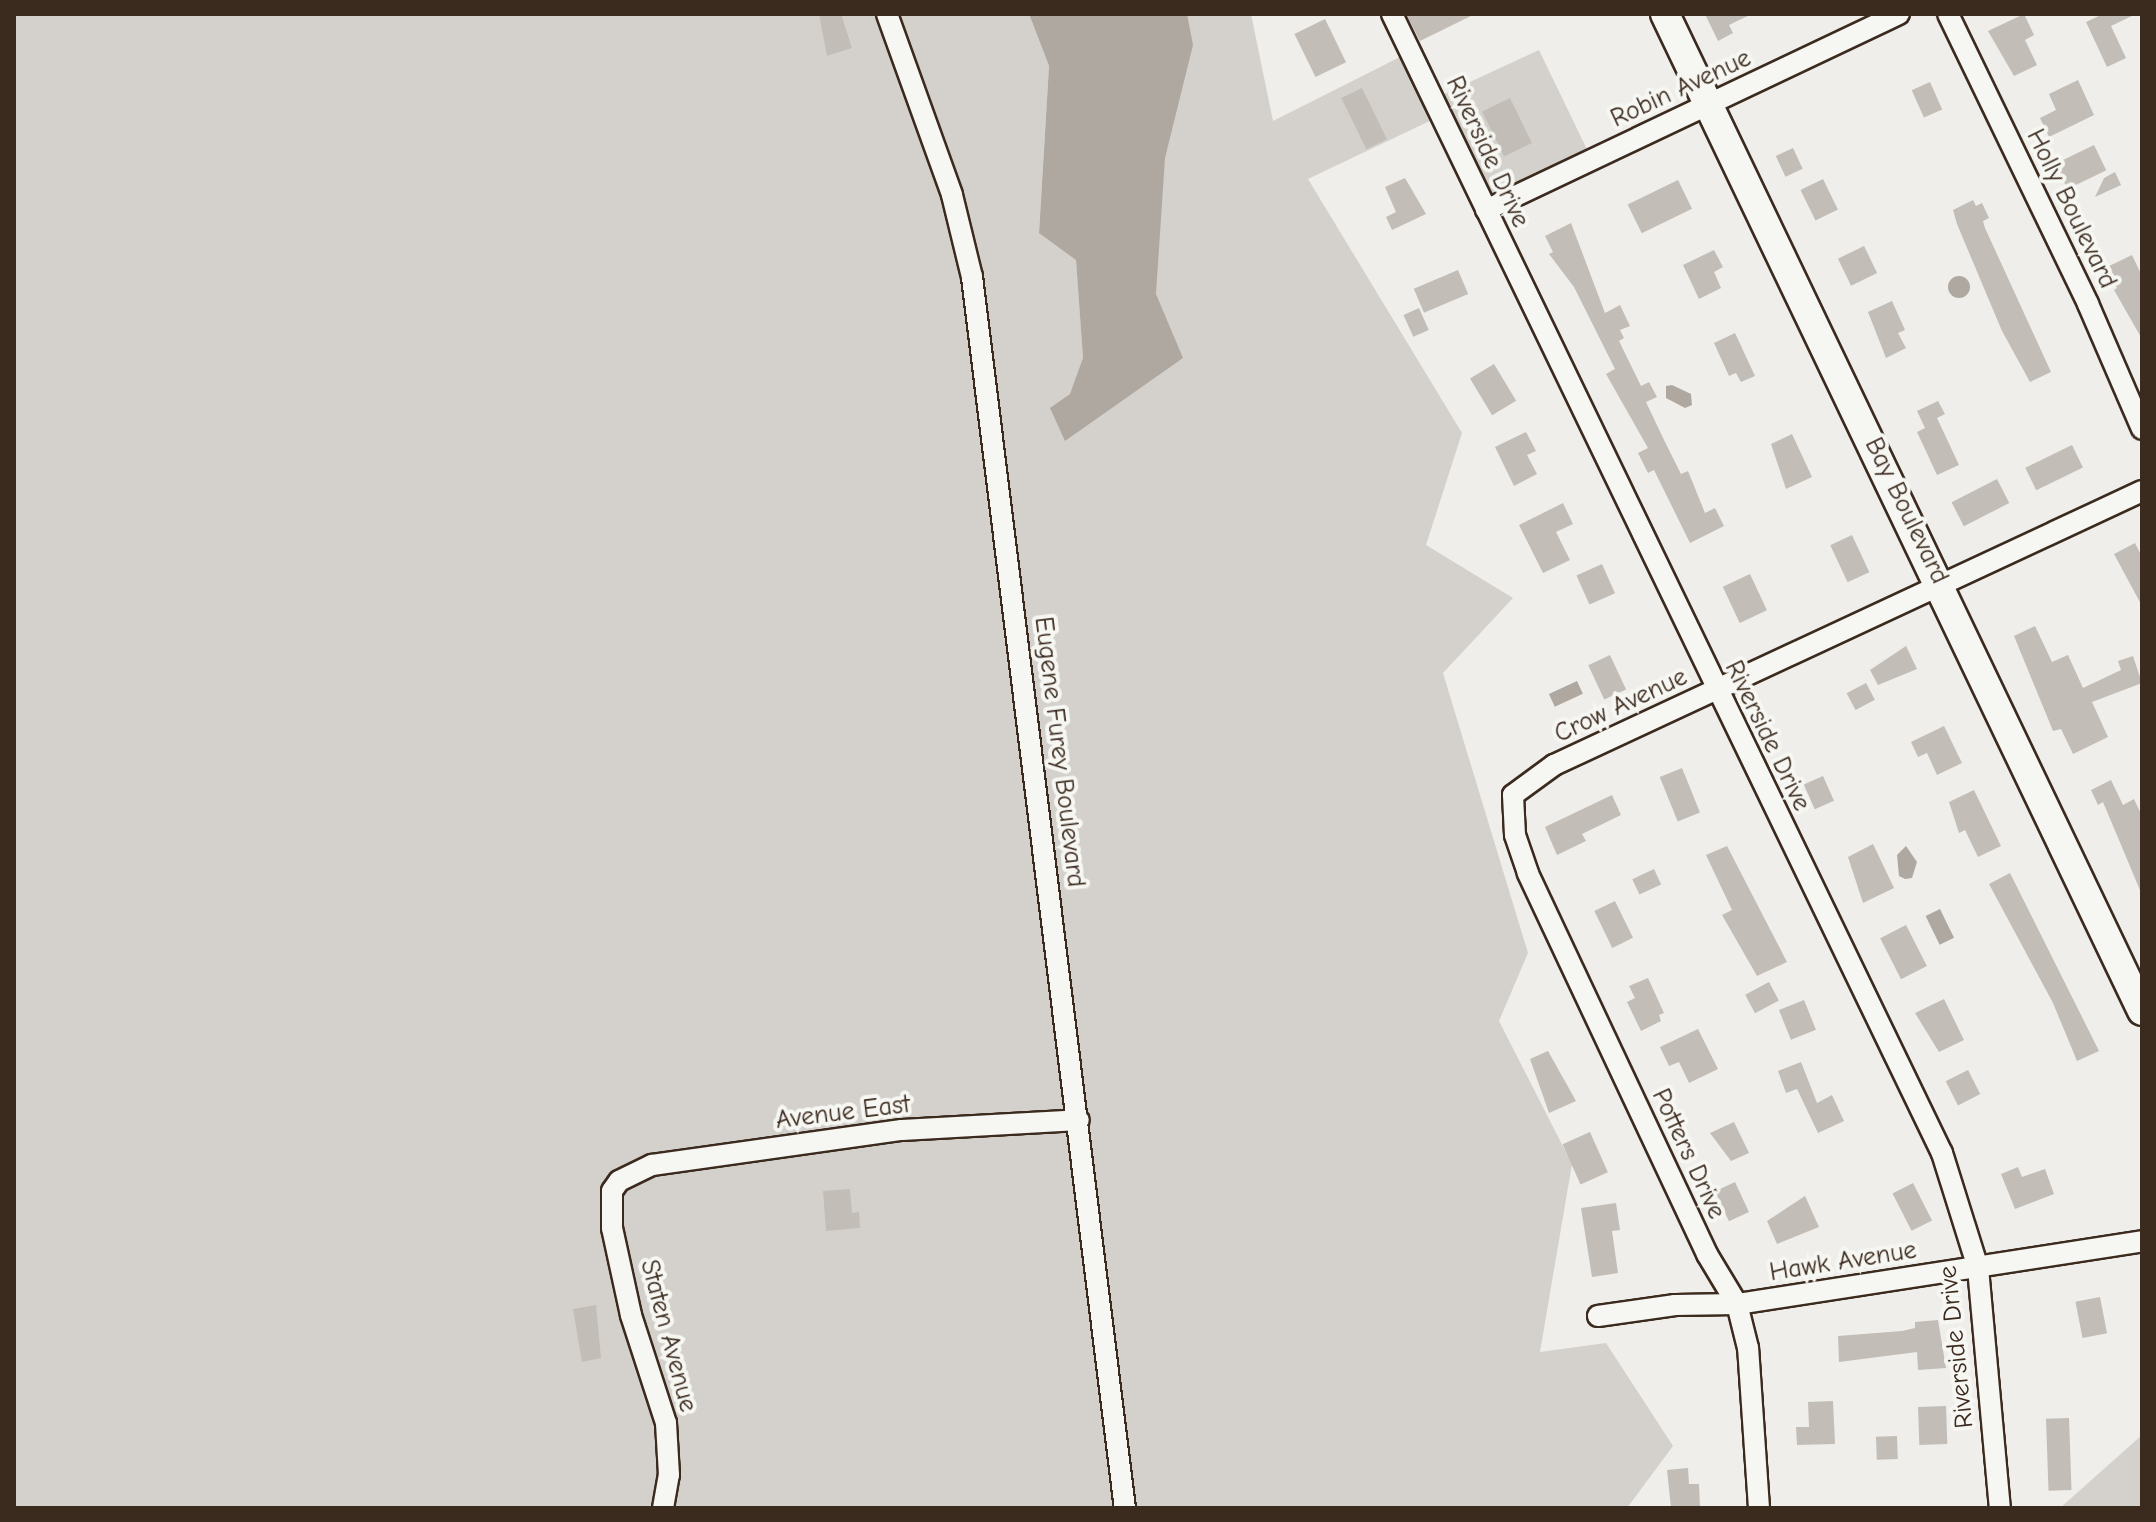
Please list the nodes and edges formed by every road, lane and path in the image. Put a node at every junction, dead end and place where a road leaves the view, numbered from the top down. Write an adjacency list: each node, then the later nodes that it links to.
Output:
1 (887, 14): 14 (street, Eugene Furey Boulevard)
2 (1392, 14): 7 (street, Riverside Drive)
3 (1665, 14): 6 (street, Bay Boulevard)
4 (1899, 14): 6 (street, Robin Avenue)
5 (1948, 14): 8 (street, Holly Boulevard)
6 (1709, 104): 7 (street, Robin Avenue); 10 (street, Bay Boulevard)
7 (1486, 210): 11 (street, Riverside Drive)
8 (2142, 429)
9 (2142, 491): 10 (street, Crow Avenue)
10 (1943, 587): 11 (street, Crow Avenue); 13 (street, Bay Boulevard)
11 (1717, 691): 12 (street, Crow Avenue); 17 (street, Riverside Drive)
12 (1515, 835): 18 (street, Potters Drive)
13 (2142, 1011)
14 (1079, 1120): 15 (street, Avenue East); 21 (street, Eugene Furey Boulevard)
15 (619, 1181): 20 (street, Staten Avenue)
16 (2142, 1241): 17 (street, Hawk Avenue)
17 (1978, 1268): 18 (street, Hawk Avenue); 23 (street, Riverside Drive)
18 (1737, 1304): 19 (street, Hawk Avenue); 22 (street, Potters Drive)
19 (1598, 1316)
20 (663, 1508)
21 (1125, 1508)
22 (1759, 1508)
23 (2000, 1508)

